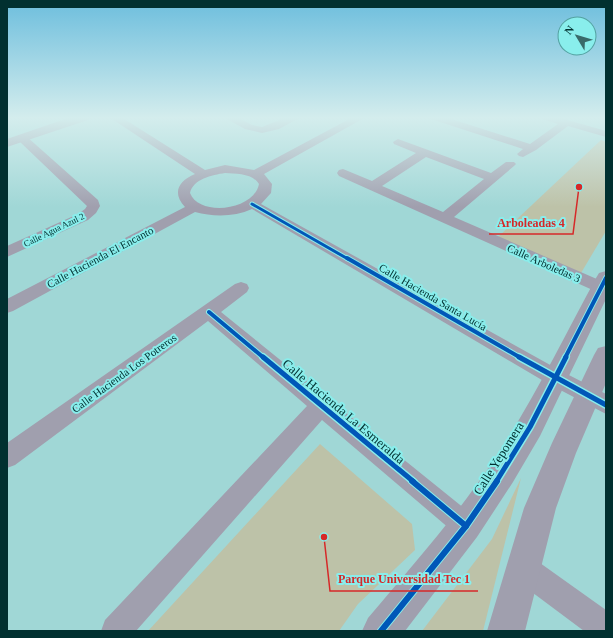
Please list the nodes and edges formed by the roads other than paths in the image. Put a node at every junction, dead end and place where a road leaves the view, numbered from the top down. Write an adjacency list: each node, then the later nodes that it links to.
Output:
1 (32, 147): 16 (street, Calle Agua Azul 2)
2 (160, 147): 9 (street)
3 (306, 147): 10 (street)
4 (409, 147): 7 (street)
5 (528, 147): 6 (street)
6 (532, 148): 11 (street)
7 (424, 153): 11 (street); 12 (street)
8 (343, 173): 12 (street, Calle Arboledas 3)
9 (203, 174): 10 (street); 14 (street)
10 (256, 174): 13 (street)
11 (492, 178): 15 (street)
12 (372, 186): 15 (street, Calle Arboledas 3)
13 (252, 204): 14 (street); 22 (street, Calle Hacienda Santa Lucía)
14 (194, 207): 19 (street, Calle Hacienda El Encanto)
15 (444, 218): 17 (street, Calle Arboledas 3)
16 (7, 252)
17 (604, 285): 22 (street, Calle Yepomera)
18 (241, 288): 20 (street, Calle Hacienda Los Potreros)
19 (7, 307)
20 (209, 312): 24 (street, Calle Hacienda La Esmeralda); 25 (street, Calle Hacienda Los Potreros)
21 (606, 355): 23 (street)
22 (554, 377): 23 (street, Calle Hacienda Santa Lucía); 26 (street, Calle Yepomera)
23 (597, 400): 27 (street)
24 (322, 405): 26 (street, Calle Hacienda La Esmeralda); 29 (street, Calle Hacienda La Esmeralda)
25 (7, 457)
26 (466, 526): 30 (street, Calle Yepomera)
27 (523, 568): 28 (street); 31 (street)
28 (606, 629)
29 (116, 631)
30 (380, 631)
31 (506, 631)

